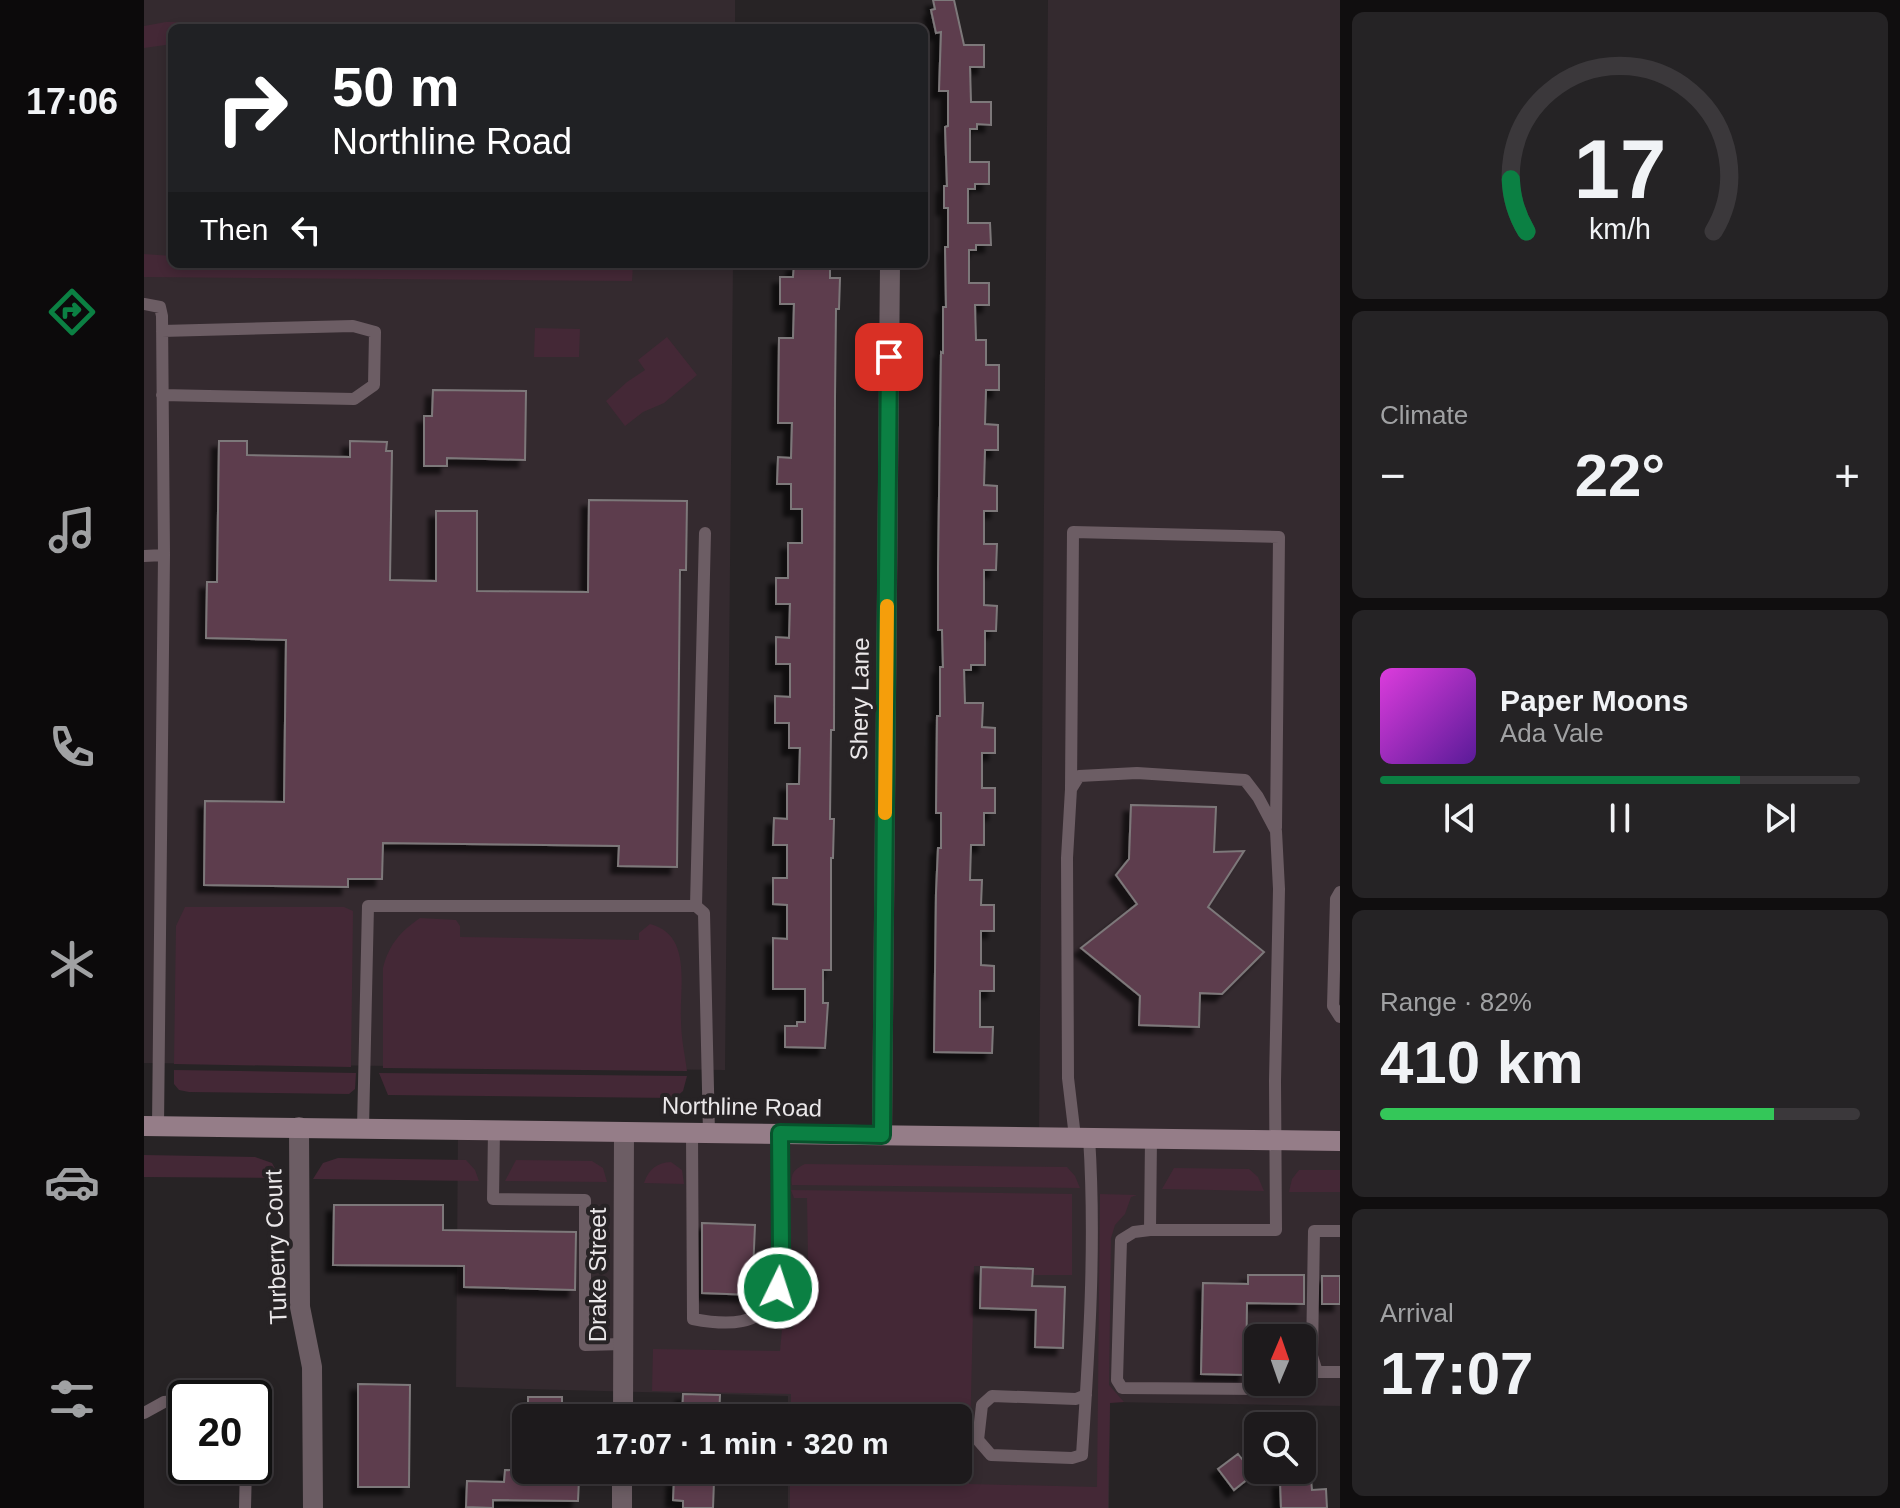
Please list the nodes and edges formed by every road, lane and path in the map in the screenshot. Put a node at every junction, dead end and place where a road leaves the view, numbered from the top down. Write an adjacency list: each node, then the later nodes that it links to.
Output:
1 (890, 268): 23 (street, Shery Lane)
2 (144, 304): 3 (lane)
3 (162, 331): 4 (lane); 4 (lane)
4 (162, 395): 6 (lane)
5 (705, 533): 11 (lane)
6 (164, 555): 7 (lane); 15 (lane)
7 (144, 556)
8 (1071, 789): 9 (lane); 9 (lane); 24 (lane)
9 (1276, 831): 26 (lane)
10 (1340, 892): 12 (lane)
11 (696, 906): 18 (lane); 21 (lane)
12 (1337, 939): 13 (lane)
13 (1340, 1017)
14 (144, 1046): 15 (lane)
15 (159, 1046): 16 (lane)
16 (151, 1126): 17 (main road, Northline Road)
17 (299, 1127): 18 (main road, Northline Road); 40 (street, Turberry Court)
18 (363, 1128): 19 (main road, Northline Road)
19 (494, 1130): 20 (main road, Northline Road); 30 (lane)
20 (624, 1132): 21 (main road, Northline Road); 30 (street, Drake Street)
21 (701, 1133): 22 (main road, Northline Road); 22 (lane)
22 (780, 1133): 23 (main road, Northline Road)
23 (882, 1135): 24 (main road, Northline Road)
24 (1082, 1137): 25 (main road, Northline Road); 33 (lane)
25 (1151, 1138): 26 (main road, Northline Road); 28 (lane)
26 (1277, 1140): 27 (main road, Northline Road); 28 (lane)
27 (1340, 1141)
28 (1150, 1230): 32 (lane)
29 (1340, 1231): 31 (lane)
30 (623, 1344): 35 (street, Drake Street)
31 (1340, 1372)
32 (1244, 1389)
33 (1086, 1395): 33 (lane)
34 (168, 1402): 36 (lane)
35 (623, 1404)
36 (144, 1413)
37 (246, 1484): 39 (lane)
38 (622, 1484): 41 (street)
39 (245, 1508)
40 (313, 1508)
41 (622, 1508)

